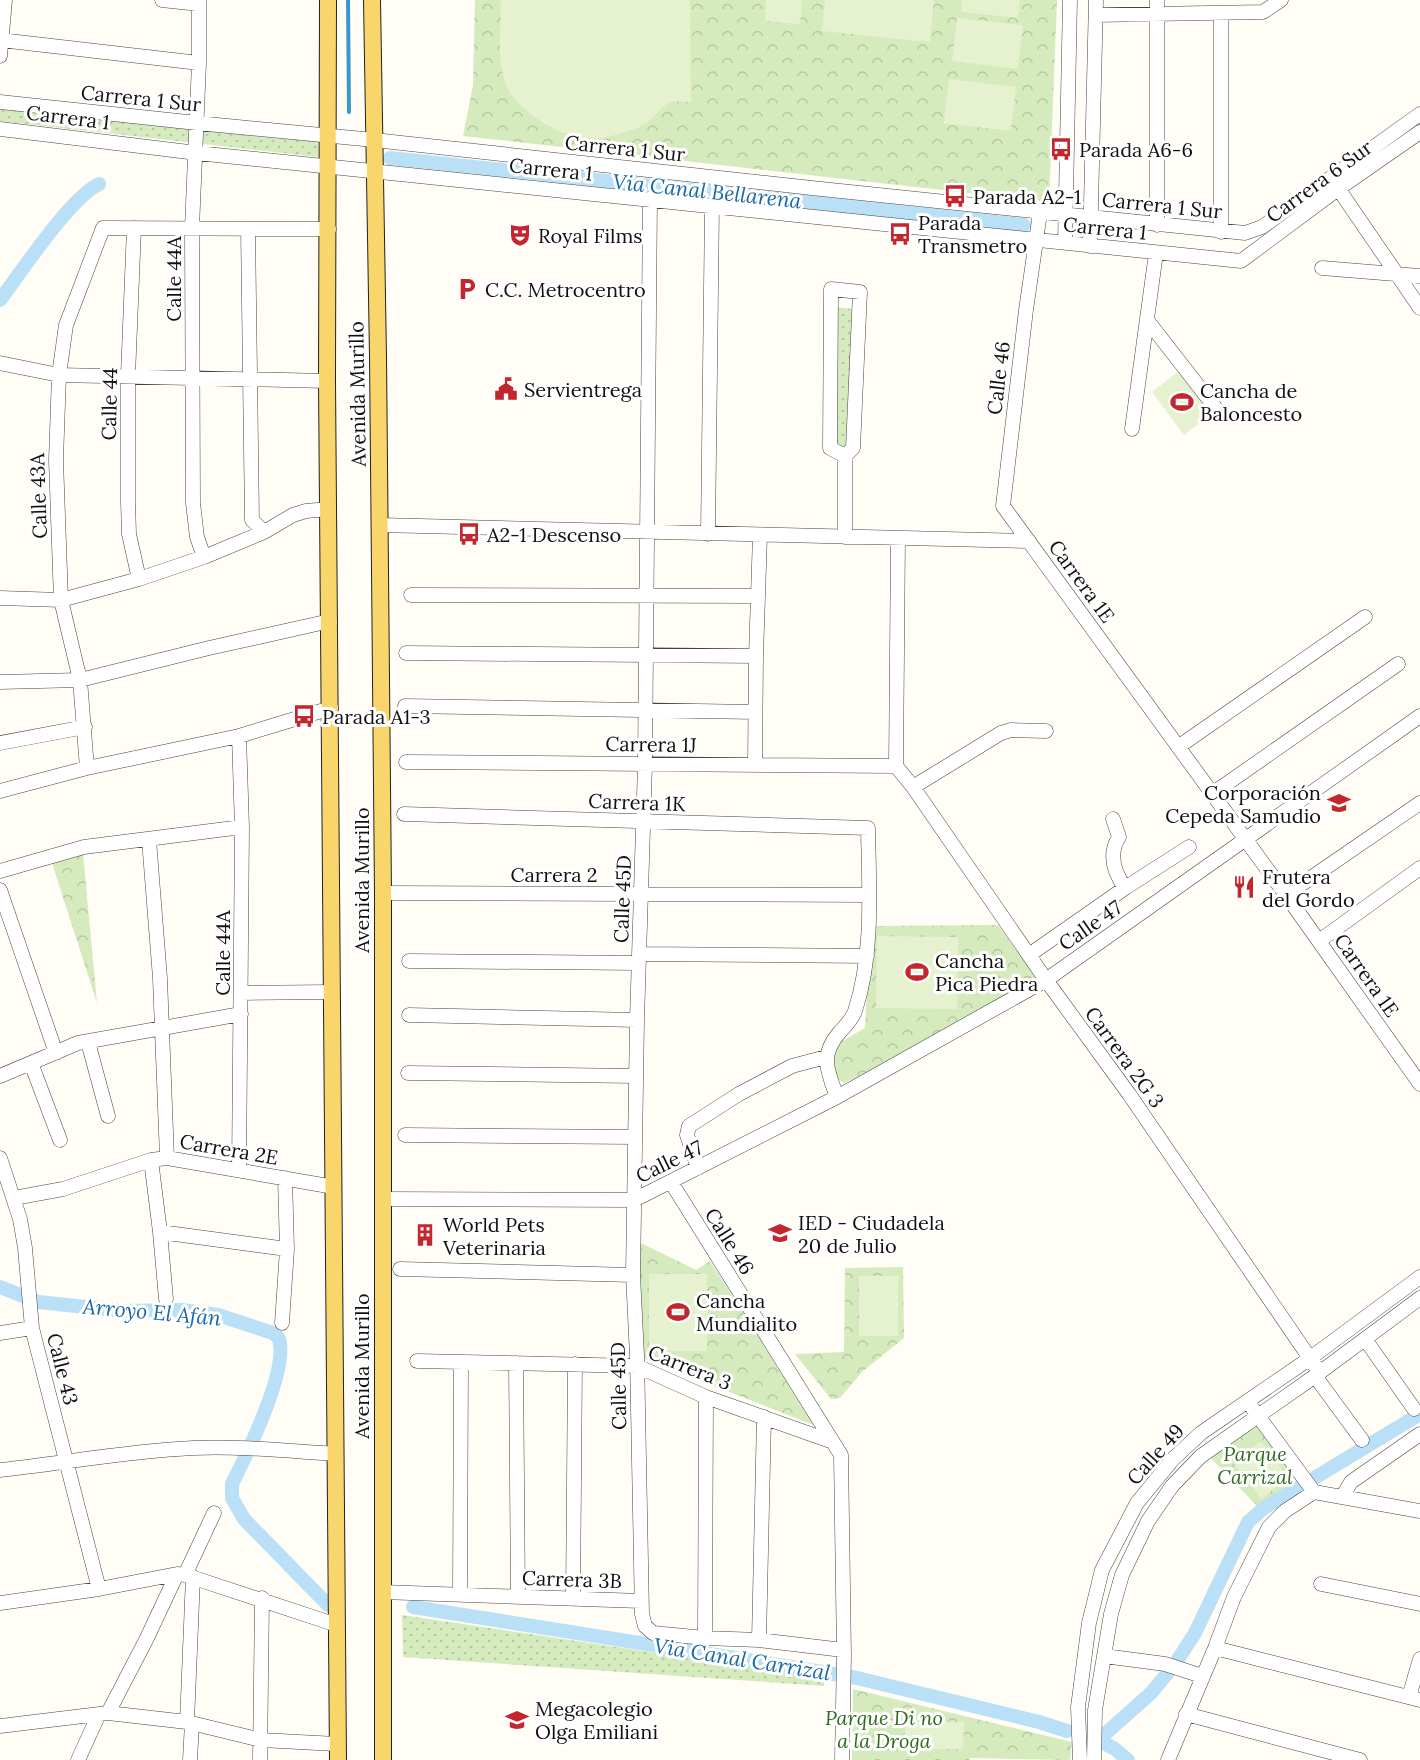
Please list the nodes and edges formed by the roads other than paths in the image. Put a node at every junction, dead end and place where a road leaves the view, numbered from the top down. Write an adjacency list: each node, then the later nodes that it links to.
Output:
1 (5, 0): 14 (street)
2 (162, 0): 9 (street)
3 (328, 0): 22 (main road, Avenida Murillo)
4 (372, 0): 23 (main road, Avenida Murillo)
5 (1070, 0): 32 (street)
6 (1096, 0): 13 (street)
7 (1157, 0): 12 (street)
8 (1281, 0): 10 (street)
9 (199, 2): 16 (street, Calle 44A)
10 (1264, 6): 11 (street)
11 (1217, 8): 12 (street); 39 (street)
12 (1157, 14): 13 (street); 34 (street)
13 (1096, 15): 33 (street)
14 (1, 40): 15 (street); 16 (street)
15 (0, 56)
16 (199, 63): 19 (street, Calle 44A)
17 (0, 102): 19 (street, Carrera 1 Sur)
18 (1420, 114): 27 (street, Carrera 6 Sur)
19 (197, 123): 22 (street, Carrera 1 Sur); 24 (street, Calle 44A)
20 (0, 129): 24 (street, Carrera 1)
21 (1420, 132): 28 (street, Carrera 6 Sur)
22 (328, 136): 23 (street, Carrera 1 Sur); 25 (main road, Avenida Murillo)
23 (374, 140): 26 (main road, Avenida Murillo); 31 (street, Carrera 1 Sur)
24 (196, 153): 25 (street, Carrera 1); 36 (street, Calle 44A)
25 (329, 166): 26 (street, Carrera 1); 38 (main road, Avenida Murillo)
26 (374, 170): 29 (street, Carrera 1); 61 (main road, Avenida Murillo)
27 (1330, 177): 28 (street); 40 (street, Carrera 6 Sur)
28 (1338, 189): 45 (street, Carrera 6 Sur); 47 (street)
29 (650, 199): 30 (street, Carrera 1); 63 (street, Calle 45D)
30 (712, 206): 41 (street, Carrera 1); 64 (street)
31 (1040, 213): 32 (street, Carrera 1 Sur); 41 (street, Calle 46)
32 (1066, 215): 33 (street, Carrera 1 Sur); 42 (street)
33 (1091, 218): 34 (street, Carrera 1 Sur); 43 (street)
34 (1157, 225): 39 (street, Carrera 1 Sur)
35 (134, 228): 36 (street); 52 (street, Calle 43A); 53 (street, Calle 44)
36 (192, 228): 37 (street); 54 (street, Calle 44A)
37 (248, 229): 38 (street); 55 (street)
38 (329, 229): 56 (main road, Avenida Murillo)
39 (1221, 232): 40 (street, Carrera 1 Sur)
40 (1245, 233)
41 (1037, 240): 42 (street, Carrera 1); 68 (street, Calle 46)
42 (1065, 243): 43 (street, Carrera 1)
43 (1090, 246): 44 (street, Carrera 1)
44 (1156, 253): 45 (street, Carrera 1); 50 (street)
45 (1241, 261)
46 (1322, 268): 47 (street)
47 (1395, 273): 48 (street); 49 (street)
48 (1420, 276)
49 (1420, 308)
50 (1147, 320): 57 (street); 58 (street)
51 (0, 363): 52 (street)
52 (59, 375): 53 (street); 75 (street, Calle 43A)
53 (128, 376): 54 (street); 70 (street, Calle 44)
54 (192, 378): 55 (street); 69 (street, Calle 44A)
55 (250, 379): 56 (street); 62 (street)
56 (327, 381): 60 (main road, Avenida Murillo)
57 (1221, 415)
58 (1132, 429)
59 (845, 456): 59 (street); 66 (street)
60 (329, 509): 62 (street); 77 (main road, Avenida Murillo)
61 (380, 525): 63 (street, Carrera 1E); 114 (main road, Avenida Murillo)
62 (264, 532): 69 (street)
63 (646, 532): 64 (street, Carrera 1E); 72 (street, Calle 45D)
64 (708, 534): 65 (street, Carrera 1E)
65 (760, 535): 66 (street, Carrera 1E); 73 (street)
66 (845, 537): 67 (street, Carrera 1E)
67 (898, 538): 68 (street, Carrera 1E); 97 (street)
68 (1029, 541): 93 (street, Carrera 1E)
69 (204, 557): 70 (street)
70 (139, 579): 75 (street)
71 (411, 595): 72 (street)
72 (646, 596): 73 (street); 79 (street, Calle 45D)
73 (757, 596): 80 (street)
74 (0, 598): 75 (street)
75 (61, 600): 82 (street, Calle 43A)
76 (1365, 617): 93 (street)
77 (330, 621): 82 (street); 85 (main road, Avenida Murillo)
78 (406, 653): 79 (street)
79 (646, 655): 80 (street); 86 (street, Calle 45D)
80 (756, 656): 87 (street)
81 (1398, 664): 101 (street)
82 (80, 680): 83 (street); 89 (street, Calle 43A)
83 (0, 682)
84 (405, 706): 86 (street)
85 (331, 708): 91 (street); 124 (main road, Avenida Murillo)
86 (646, 710): 87 (street); 95 (street, Calle 45D)
87 (755, 712): 96 (street)
88 (1420, 716): 107 (street, Calle 47)
89 (85, 727): 92 (street); 98 (street, Calle 43A)
90 (1046, 731): 99 (street)
91 (239, 736): 98 (street); 106 (street, Calle 44A)
92 (0, 743)
93 (1178, 747): 101 (street, Carrera 1E)
94 (406, 762): 95 (street, Carrera 1J)
95 (645, 764): 96 (street, Carrera 1J); 105 (street, Calle 45D)
96 (755, 765): 97 (street, Carrera 1J)
97 (896, 766): 99 (street, Carrera 2G 3)
98 (87, 768): 100 (street)
99 (914, 788): 119 (street, Carrera 2G 3)
100 (0, 791)
101 (1212, 794): 107 (street, Carrera 1E)
102 (1420, 803): 117 (street)
103 (404, 814): 105 (street, Carrera 1K)
104 (1113, 819): 112 (street)
105 (643, 821): 115 (street, Calle 45D); 116 (street, Carrera 1K)
106 (242, 827): 108 (street); 125 (street, Calle 44A)
107 (1245, 839): 117 (street, Carrera 1E); 123 (street, Calle 47)
108 (149, 840): 111 (street); 129 (street)
109 (1189, 847): 112 (street)
110 (1420, 868): 118 (street)
111 (0, 871)
112 (1125, 888): 119 (street)
113 (0, 890): 131 (street)
114 (383, 893): 115 (street, Carrera 2); 152 (main road, Avenida Murillo)
115 (642, 894): 116 (street, Carrera 2); 121 (street, Calle 45D)
116 (868, 895): 120 (street)
117 (1286, 895): 118 (street, Carrera 1E)
118 (1319, 941): 137 (street, Carrera 1E)
119 (1029, 955): 123 (street, Carrera 2G 3)
120 (867, 956): 121 (street); 132 (street)
121 (639, 958): 122 (street); 128 (street, Calle 45D)
122 (409, 961)
123 (1046, 980): 138 (street, Calle 47); 165 (street, Carrera 2G 3)
124 (332, 992): 125 (street); 150 (main road, Avenida Murillo)
125 (241, 993): 126 (street, Calle 44A)
126 (241, 1014): 129 (street); 147 (street, Calle 44A)
127 (409, 1015): 128 (street)
128 (637, 1020): 136 (street, Calle 45D)
129 (162, 1028): 130 (street); 144 (street)
130 (88, 1042): 131 (street); 139 (street)
131 (56, 1053): 133 (street)
132 (826, 1057): 138 (street); 146 (street)
133 (32, 1063): 135 (street); 142 (street)
134 (408, 1073): 136 (street)
135 (0, 1076)
136 (636, 1077): 141 (street, Calle 45D)
137 (1420, 1082)
138 (837, 1097): 146 (street, Calle 47)
139 (108, 1116)
140 (405, 1135): 141 (street)
141 (635, 1137): 153 (street, Calle 45D)
142 (60, 1140)
143 (0, 1158): 151 (street, Calle 43)
144 (167, 1158): 145 (street, Carrera 2E); 147 (street, Carrera 2E)
145 (151, 1160): 151 (street, Carrera 2E); 154 (street)
146 (698, 1168): 149 (street, Calle 47)
147 (239, 1170): 148 (street, Carrera 2E)
148 (285, 1178): 150 (street, Carrera 2E); 155 (street)
149 (671, 1182): 153 (street, Calle 47); 179 (street, Calle 46)
150 (334, 1188): 180 (main road, Avenida Murillo)
151 (14, 1198): 162 (street, Calle 43)
152 (382, 1199): 153 (street); 190 (main road, Avenida Murillo)
153 (634, 1200): 157 (street, Calle 45D)
154 (160, 1232): 155 (street); 159 (street)
155 (287, 1249): 161 (street)
156 (400, 1269): 157 (street)
157 (633, 1275): 170 (street, Calle 45D)
158 (1420, 1277): 165 (street, Calle 49)
159 (166, 1299)
160 (1418, 1304): 164 (street, Calle 49)
161 (282, 1323)
162 (32, 1328): 163 (street); 181 (street, Calle 43)
163 (0, 1333)
164 (1365, 1339): 171 (street, Calle 49); 174 (street)
165 (1309, 1359): 171 (street, Carrera 2G 3); 173 (street, Calle 49)
166 (417, 1361): 167 (street, Carrera 3)
167 (461, 1362): 168 (street, Carrera 3); 191 (street)
168 (516, 1363): 169 (street, Carrera 3); 192 (street)
169 (575, 1364): 170 (street, Carrera 3); 194 (street)
170 (637, 1365): 172 (street, Carrera 3); 195 (street, Calle 45D)
171 (1317, 1374): 175 (street, Calle 49); 178 (street, Carrera 2G 3)
172 (706, 1396): 176 (street, Carrera 3); 199 (street)
173 (1248, 1402): 175 (street); 212 (street, Calle 49)
174 (1414, 1410)
175 (1259, 1416): 183 (street); 203 (street, Calle 49)
176 (764, 1417): 179 (street, Carrera 3); 200 (street)
177 (1420, 1434): 184 (street)
178 (1362, 1440)
179 (833, 1442): 202 (street, Calle 46)
180 (336, 1454): 181 (street); 198 (main road, Avenida Murillo)
181 (66, 1463): 182 (street); 189 (street, Calle 43)
182 (0, 1470)
183 (1314, 1492): 184 (street); 201 (street)
184 (1342, 1497): 185 (street)
185 (1420, 1511)
186 (214, 1513): 187 (street)
187 (185, 1575): 189 (street); 193 (street); 207 (street); 209 (street)
188 (1320, 1584): 197 (street)
189 (99, 1589): 196 (street)
190 (382, 1592): 191 (street, Carrera 3B); 218 (main road, Avenida Murillo)
191 (460, 1594): 192 (street, Carrera 3B)
192 (518, 1597): 194 (street, Carrera 3B)
193 (262, 1599): 198 (street); 213 (street)
194 (573, 1599): 195 (street, Carrera 3B)
195 (641, 1601): 199 (street, Carrera 3B)
196 (0, 1604)
197 (1420, 1604)
198 (337, 1624): 214 (main road, Avenida Murillo)
199 (705, 1638): 200 (street, Carrera 3B)
200 (759, 1640): 202 (street, Carrera 3B)
201 (1215, 1648): 205 (street); 206 (street)
202 (844, 1656): 219 (street, Calle 46)
203 (1104, 1656): 205 (street); 211 (street, Calle 49)
204 (1420, 1659): 206 (street)
205 (1202, 1676): 208 (street)
206 (1414, 1698)
207 (104, 1714): 209 (street); 210 (street); 215 (street)
208 (1186, 1714): 222 (street); 223 (street)
209 (190, 1723): 213 (street); 216 (street)
210 (0, 1726)
211 (1093, 1729): 212 (street); 221 (street, Calle 49)
212 (1079, 1730): 220 (street, Calle 49)
213 (261, 1740): 214 (street); 217 (street)
214 (338, 1752)
215 (78, 1760)
216 (190, 1760)
217 (261, 1760)
218 (383, 1760)
219 (842, 1760)
220 (1080, 1760)
221 (1094, 1760)
222 (1168, 1760)
223 (1360, 1760)

